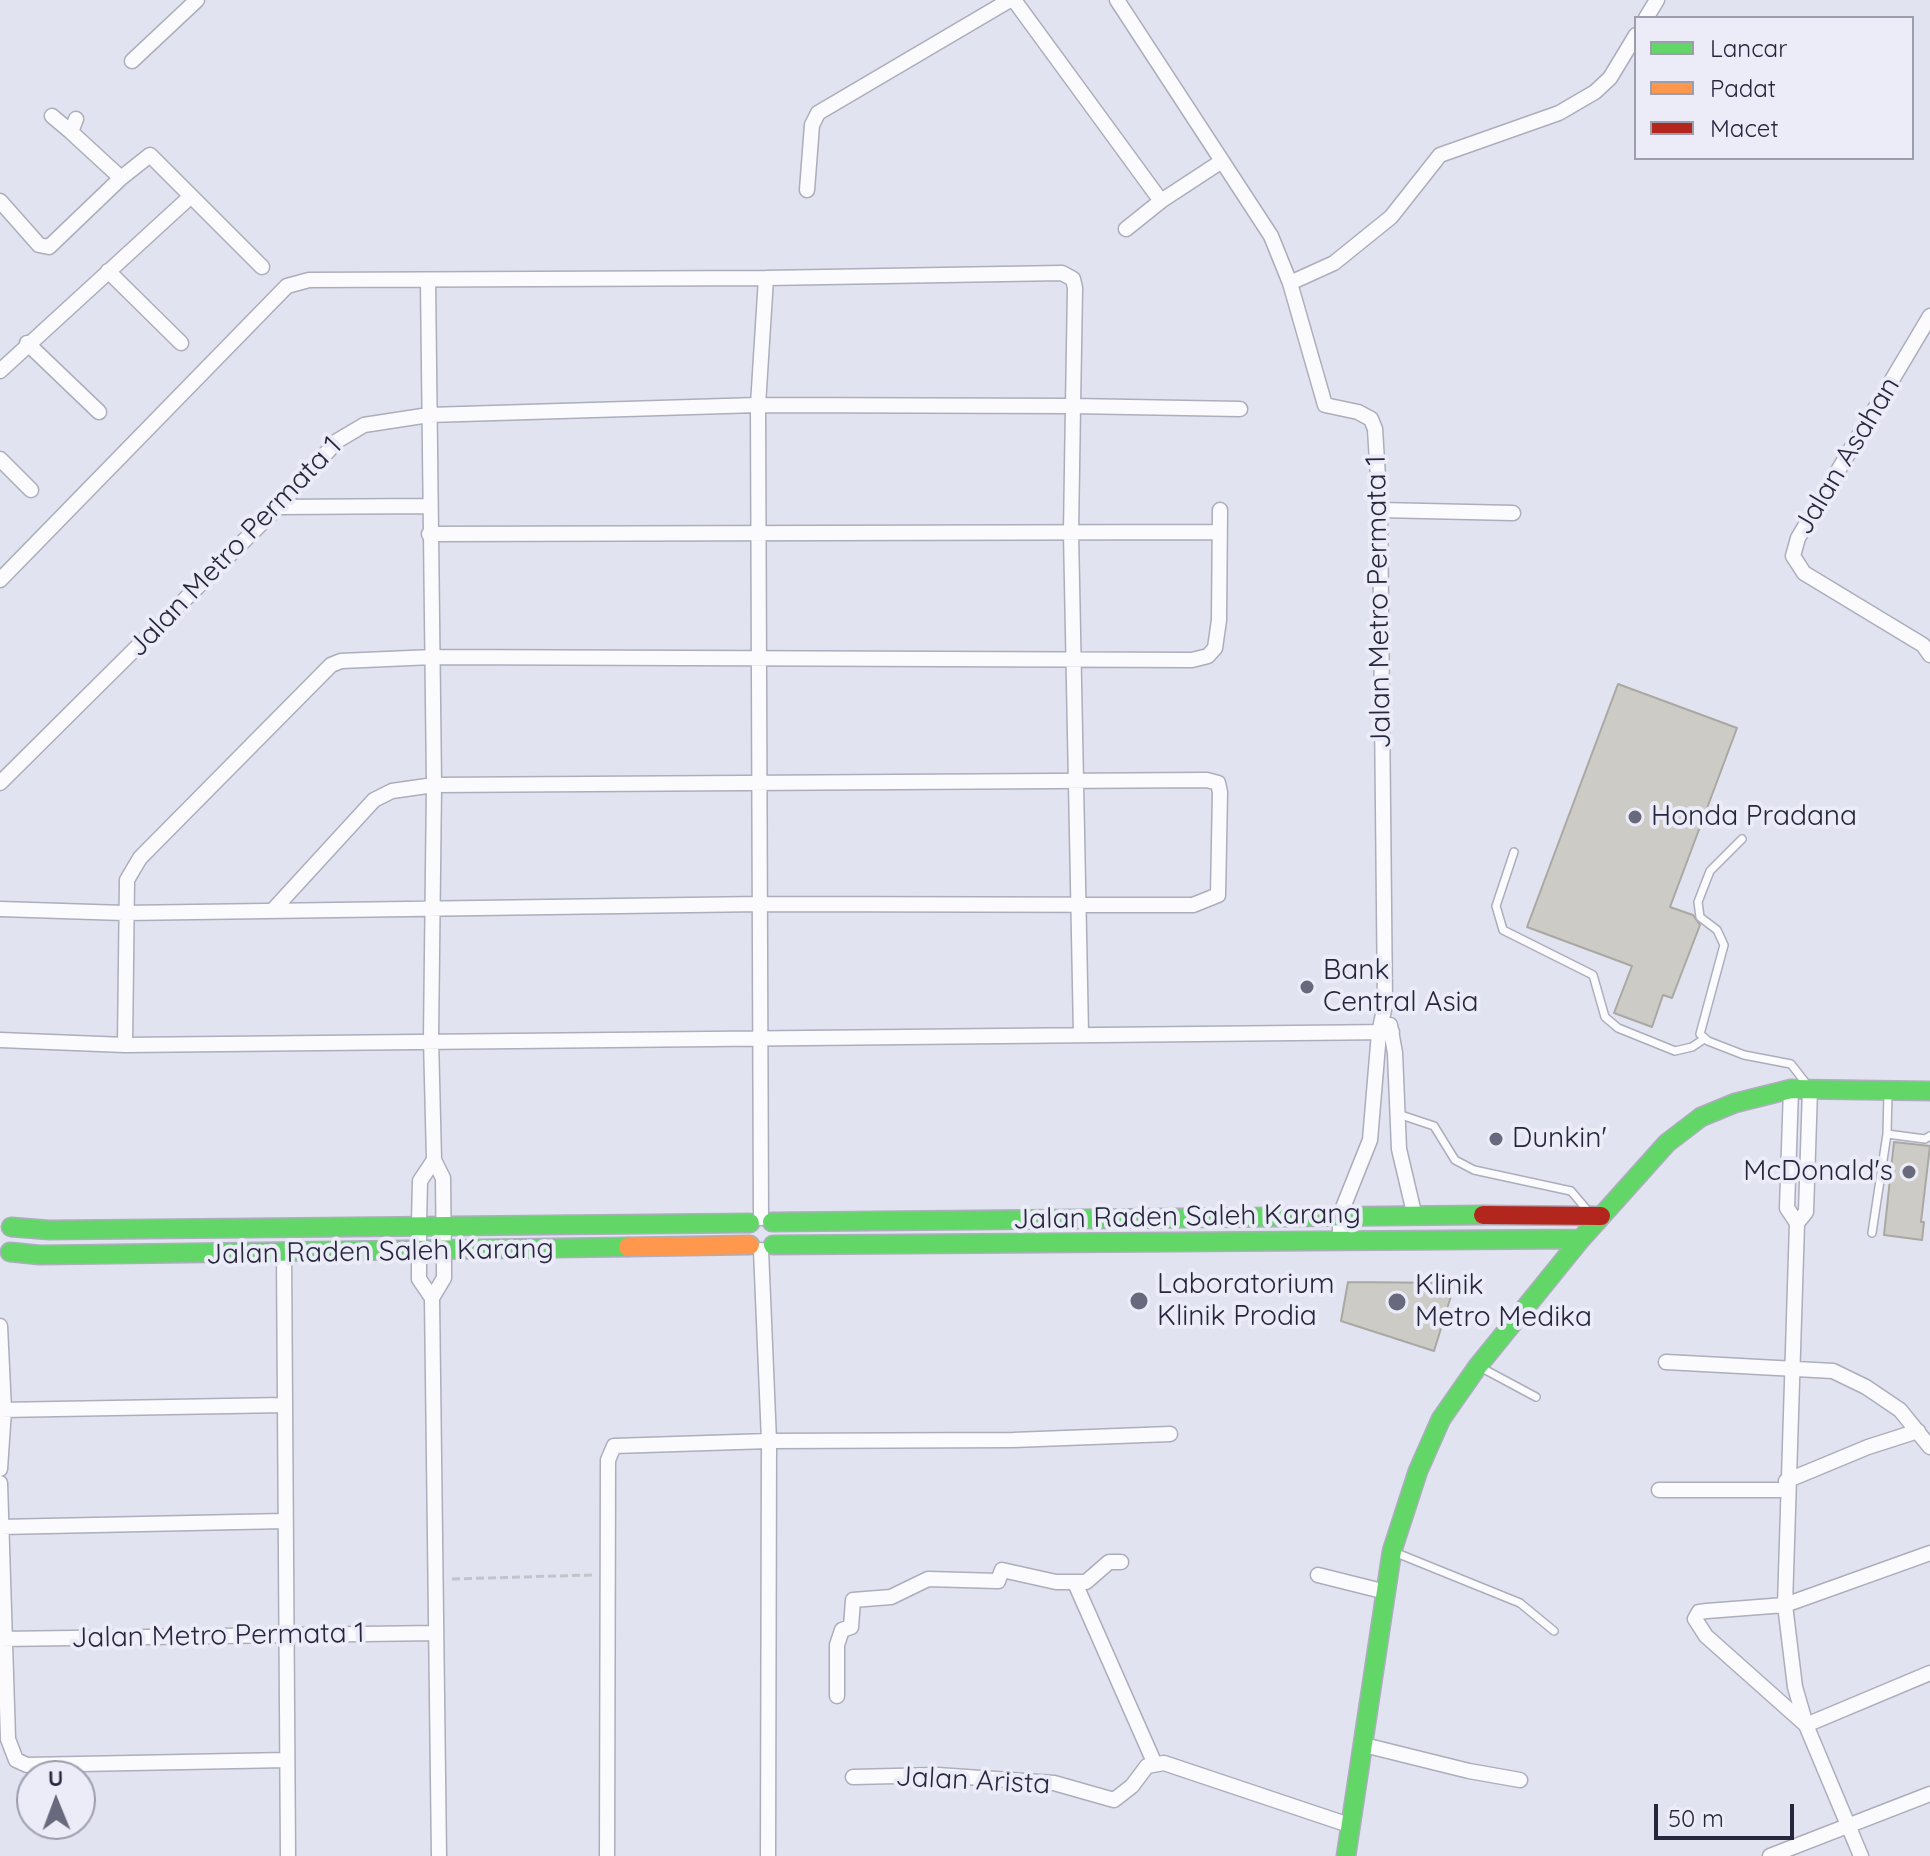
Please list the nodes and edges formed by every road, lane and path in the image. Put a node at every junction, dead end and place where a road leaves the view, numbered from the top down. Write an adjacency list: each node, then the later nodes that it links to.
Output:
1 (197, 0): 5 (street)
2 (1012, 0): 9 (street); 12 (street)
3 (1117, 0): 7 (street, Jalan Metro Permata 1)
4 (1634, 38): 18 (street)
5 (132, 61)
6 (52, 116): 8 (street)
7 (1222, 161): 12 (street); 18 (street, Jalan Metro Permata 1)
8 (121, 178): 10 (street); 11 (street)
9 (807, 190)
10 (190, 197): 14 (street); 15 (street)
11 (0, 201)
12 (1161, 201): 13 (street)
13 (1126, 229)
14 (262, 267)
15 (108, 271): 20 (street); 21 (street)
16 (766, 278): 17 (street); 23 (street); 24 (street)
17 (428, 281): 27 (street); 39 (street)
18 (1290, 283): 33 (street, Jalan Metro Permata 1)
19 (1929, 319): 40 (street, Jalan Asahan)
20 (27, 343): 22 (street); 26 (street)
21 (181, 343)
22 (0, 371)
23 (758, 405): 24 (street, Jalan Metro Permata 1); 27 (street, Jalan Metro Permata 1); 35 (street)
24 (1073, 406): 25 (street, Jalan Metro Permata 1); 36 (street)
25 (1240, 409)
26 (99, 412)
27 (429, 415): 30 (street); 31 (street, Jalan Metro Permata 1)
28 (0, 459): 29 (street)
29 (31, 490)
30 (429, 506): 31 (street); 38 (street)
31 (278, 507): 46 (street, Jalan Metro Permata 1)
32 (1220, 510): 37 (street)
33 (1380, 510): 34 (street); 56 (street, Jalan Metro Permata 1)
34 (1513, 513)
35 (760, 531): 36 (street); 38 (street); 42 (street)
36 (1071, 532): 37 (street); 43 (street)
37 (1219, 532): 43 (street)
38 (429, 534): 41 (street)
39 (0, 580)
40 (1928, 645)
41 (433, 657): 42 (street); 47 (street); 55 (street)
42 (760, 657): 43 (street); 45 (street)
43 (1076, 657): 44 (street)
44 (1078, 780): 45 (street); 52 (street); 52 (street)
45 (762, 781): 47 (street); 50 (street)
46 (0, 783)
47 (434, 785): 51 (street); 54 (street)
48 (1742, 839): 60 (lane)
49 (1514, 852): 60 (lane)
50 (761, 904): 51 (street); 52 (street); 58 (street)
51 (431, 907): 54 (street); 59 (street)
52 (1077, 907): 57 (street)
53 (0, 909): 55 (street)
54 (274, 909): 55 (street)
55 (124, 913): 62 (street)
56 (1385, 1033): 57 (street); 67 (street, Jalan Metro Permata 1); 72 (street, Jalan Metro Permata 1)
57 (1081, 1034): 58 (street)
58 (761, 1036): 59 (street); 74 (street)
59 (431, 1039): 62 (street); 70 (street)
60 (1704, 1039): 64 (lane)
61 (0, 1040): 62 (street)
62 (125, 1045)
63 (1791, 1089): 64 (main road); 73 (main road); 76 (street)
64 (1810, 1089): 65 (main road); 76 (street)
65 (1888, 1089): 66 (main road); 68 (lane)
66 (1930, 1091)
67 (1398, 1114): 71 (street, Jalan Metro Permata 1); 73 (lane)
68 (1887, 1134): 69 (lane); 79 (lane)
69 (1930, 1136)
70 (434, 1160): 75 (street); 78 (street)
71 (1415, 1214): 72 (main road, Jalan Raden Saleh Karang); 73 (main road, Jalan Raden Saleh Karang); 80 (street, Jalan Metro Permata 1)
72 (1340, 1215): 74 (main road, Jalan Raden Saleh Karang); 82 (street, Jalan Metro Permata 1)
73 (1596, 1216): 81 (main road)
74 (761, 1221): 78 (main road, Jalan Raden Saleh Karang); 83 (main road); 83 (main road)
75 (419, 1223): 77 (main road, Jalan Raden Saleh Karang); 78 (main road, Jalan Raden Saleh Karang); 84 (street)
76 (1797, 1223): 92 (street)
77 (6, 1224): 87 (main road)
78 (443, 1224): 85 (street)
79 (1872, 1233)
80 (1416, 1239): 81 (main road, Jalan Raden Saleh Karang); 82 (main road, Jalan Raden Saleh Karang)
81 (1581, 1239): 91 (main road)
82 (1340, 1240): 83 (main road, Jalan Raden Saleh Karang)
83 (761, 1247): 85 (main road, Jalan Raden Saleh Karang); 98 (street)
84 (419, 1251): 85 (main road, Jalan Raden Saleh Karang); 86 (main road, Jalan Raden Saleh Karang); 88 (street)
85 (444, 1251): 88 (street)
86 (284, 1253): 87 (main road, Jalan Raden Saleh Karang); 94 (street)
87 (5, 1254)
88 (432, 1298): 111 (street)
89 (0, 1326): 95 (street)
90 (1666, 1362): 92 (street)
91 (1478, 1366): 93 (lane); 106 (main road)
92 (1793, 1367): 96 (street); 102 (street)
93 (1536, 1397)
94 (284, 1405): 95 (street); 104 (street)
95 (2, 1410): 100 (street)
96 (1918, 1431): 99 (street); 102 (street)
97 (1170, 1434): 98 (street)
98 (769, 1441): 109 (street); 133 (street)
99 (1930, 1447)
100 (0, 1469)
101 (0, 1483): 105 (street)
102 (1786, 1486): 103 (street); 114 (street)
103 (1659, 1490)
104 (285, 1521): 105 (street); 117 (street)
105 (1, 1527): 118 (street)
106 (1392, 1551): 113 (main road); 115 (lane)
107 (1930, 1553): 114 (street)
108 (1121, 1562): 112 (street)
109 (607, 1575): 111 (path); 132 (street)
110 (1318, 1575): 113 (street)
111 (436, 1579): 116 (street)
112 (1075, 1583): 120 (street); 124 (street)
113 (1386, 1592): 122 (main road)
114 (1785, 1605): 121 (street); 121 (street)
115 (1554, 1631)
116 (436, 1633): 117 (street, Jalan Metro Permata 1); 131 (street)
117 (286, 1634): 118 (street, Jalan Metro Permata 1); 123 (street)
118 (2, 1639): 123 (street)
119 (1930, 1673): 121 (street)
120 (837, 1696)
121 (1806, 1725): 128 (street)
122 (1364, 1745): 126 (street); 129 (main road)
123 (287, 1760): 130 (street)
124 (1154, 1762): 125 (street, Jalan Arista); 129 (street)
125 (853, 1777)
126 (1520, 1780)
127 (1930, 1794): 128 (street)
128 (1848, 1825): 135 (street); 136 (street)
129 (1352, 1826): 134 (main road)
130 (288, 1856)
131 (439, 1856)
132 (607, 1856)
133 (768, 1856)
134 (1346, 1856)
135 (1770, 1856)
136 (1861, 1856)

